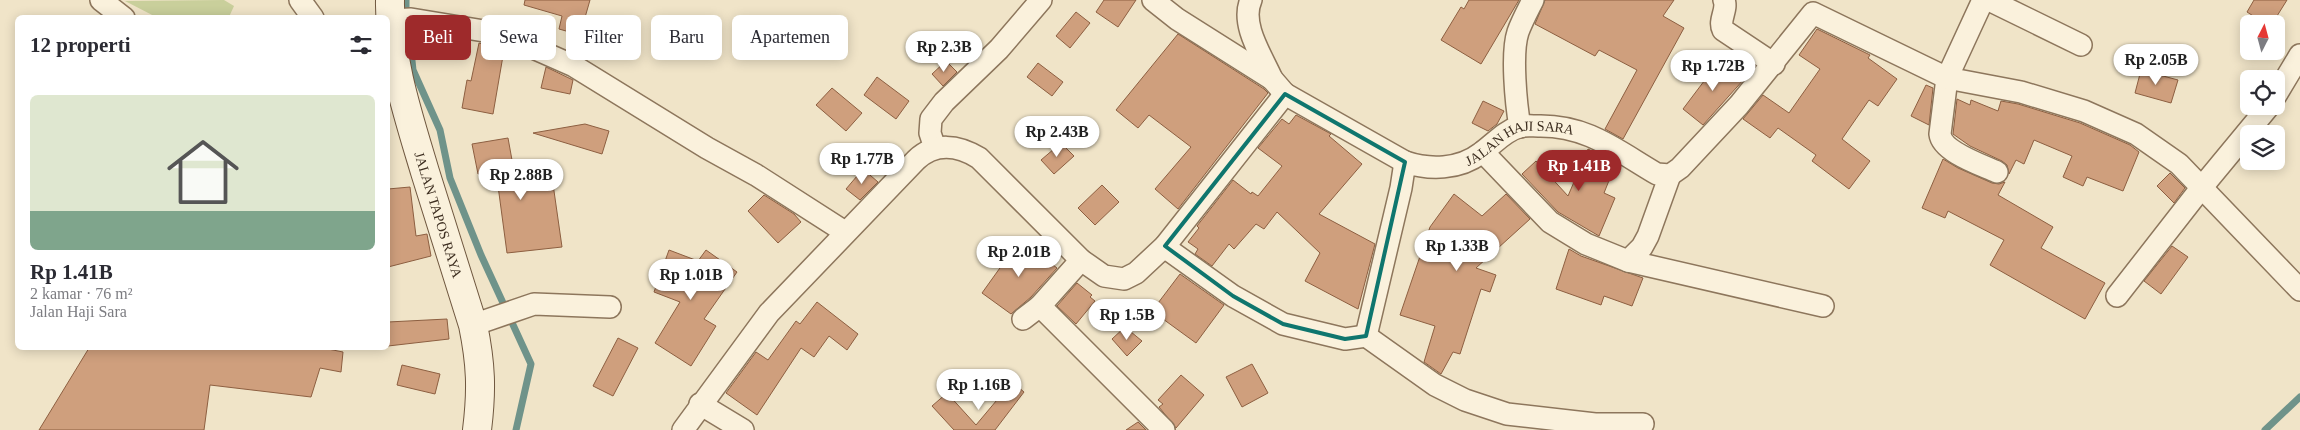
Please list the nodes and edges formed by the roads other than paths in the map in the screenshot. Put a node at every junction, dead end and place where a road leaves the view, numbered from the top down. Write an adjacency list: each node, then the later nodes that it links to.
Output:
1 (101, 0): 11 (street)
2 (300, 0): 12 (street)
3 (1041, 0): 23 (street)
4 (1153, 0): 19 (street, JALAN HAJI SARA)
5 (1251, 0): 19 (street)
6 (1533, 0): 22 (street)
7 (1724, 0): 16 (street)
8 (1983, 0): 17 (street)
9 (1989, 0): 13 (street)
10 (390, 10): 15 (main road, JALAN TAPOS RAYA); 29 (street)
11 (120, 15)
12 (311, 15)
13 (2081, 45)
14 (2300, 55): 18 (street)
15 (391, 62): 20 (main road, JALAN TAPOS RAYA)
16 (1774, 64): 17 (street); 27 (street)
17 (1947, 78): 26 (street); 28 (street)
18 (2285, 80)
19 (1278, 86): 25 (street, JALAN HAJI SARA); 30 (street)
20 (396, 106): 39 (main road, JALAN TAPOS RAYA)
21 (2262, 115): 28 (street)
22 (1520, 126): 24 (street, JALAN HAJI SARA); 27 (street, JALAN HAJI SARA)
23 (935, 148): 29 (street); 31 (street)
24 (1483, 152): 25 (street, JALAN HAJI SARA); 32 (street)
25 (1405, 162): 40 (street)
26 (1997, 172)
27 (1670, 175): 32 (street)
28 (2202, 187): 33 (street); 34 (street)
29 (845, 232): 41 (street)
30 (1165, 246): 31 (street); 40 (street)
31 (1081, 260): 36 (street)
32 (1628, 262): 37 (street)
33 (2300, 290)
34 (2117, 296)
35 (610, 306): 39 (street)
36 (1040, 306): 38 (street); 47 (street)
37 (1824, 306)
38 (1023, 319)
39 (485, 320): 44 (main road, JALAN TAPOS RAYA)
40 (1366, 336): 43 (street)
41 (700, 404): 45 (street); 46 (street)
42 (1643, 424): 43 (street)
43 (1595, 427)
44 (478, 430)
45 (683, 430)
46 (743, 430)
47 (1164, 430)

